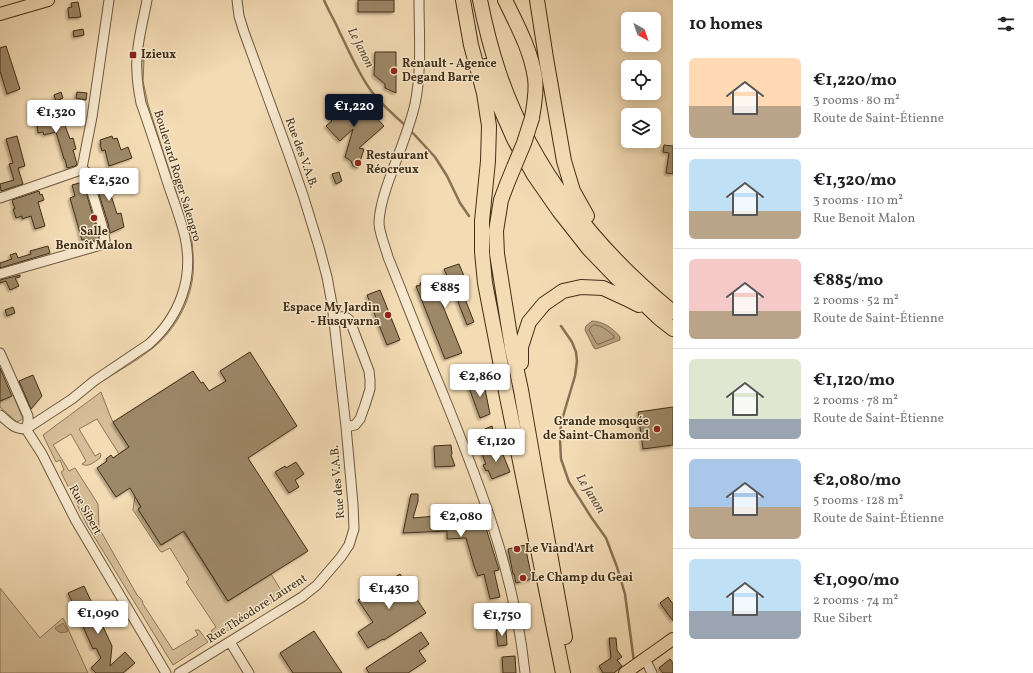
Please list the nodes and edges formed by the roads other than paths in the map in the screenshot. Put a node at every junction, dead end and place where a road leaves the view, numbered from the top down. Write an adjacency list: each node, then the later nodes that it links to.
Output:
1 (48, 0): 11 (main road)
2 (109, 0): 12 (street)
3 (147, 0): 24 (street, Boulevard Roger Salengro)
4 (237, 0): 17 (street, Rue des V.A.B.)
5 (419, 0): 32 (street)
6 (463, 0): 33 (highway)
7 (468, 0): 18 (highway)
8 (480, 0): 14 (highway)
9 (505, 0): 21 (highway, bridge)
10 (537, 0): 14 (highway)
11 (0, 14)
12 (82, 168): 13 (street); 15 (street)
13 (0, 198)
14 (596, 238): 16 (highway)
15 (0, 274)
16 (673, 312)
17 (333, 317): 23 (street, Rue des V.A.B.); 23 (street, Rue des V.A.B.)
18 (660, 318): 19 (highway); 21 (highway)
19 (673, 329)
20 (0, 353): 24 (street, Rue Sibert)
21 (521, 390): 34 (highway)
22 (0, 415): 24 (street)
23 (346, 427): 25 (street, Rue des V.A.B.)
24 (26, 429): 29 (street, Rue Sibert)
25 (342, 557): 27 (street, Rue Théodore Laurent)
26 (673, 639): 28 (main road)
27 (230, 642): 30 (street, Rue Théodore Laurent); 31 (street)
28 (634, 666): 35 (street)
29 (166, 673)
30 (179, 673)
31 (249, 673)
32 (525, 673)
33 (563, 673)
34 (572, 673)
35 (652, 673)

